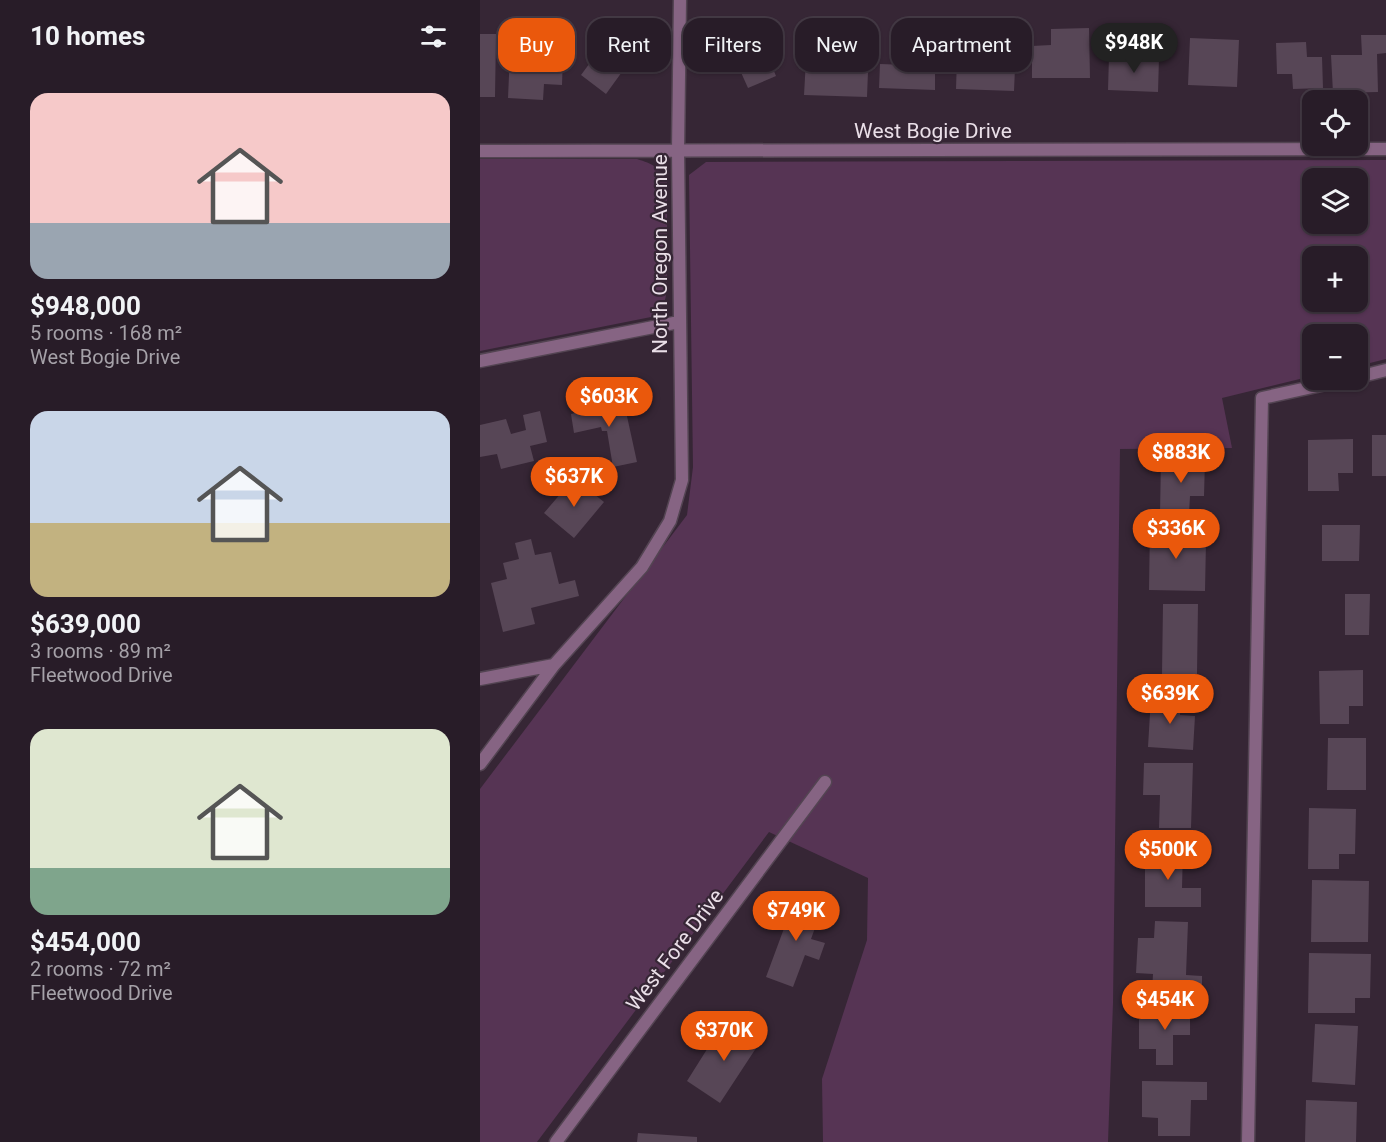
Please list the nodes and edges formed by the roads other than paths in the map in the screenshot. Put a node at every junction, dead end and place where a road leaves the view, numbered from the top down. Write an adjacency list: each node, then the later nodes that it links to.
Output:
1 (680, 0): 4 (street, North Oregon Avenue)
2 (1386, 149): 4 (street, West Bogie Drive)
3 (480, 151): 4 (street, West Bogie Drive)
4 (678, 151): 5 (street, North Oregon Avenue)
5 (680, 322): 6 (street); 10 (street, North Oregon Avenue)
6 (480, 361)
7 (1386, 370): 8 (street)
8 (1368, 374)
9 (1302, 389): 15 (street)
10 (554, 665): 11 (street); 12 (street, North Oregon Avenue)
11 (480, 679)
12 (480, 764)
13 (825, 782): 14 (street, West Fore Drive)
14 (556, 1142)
15 (1248, 1142)

